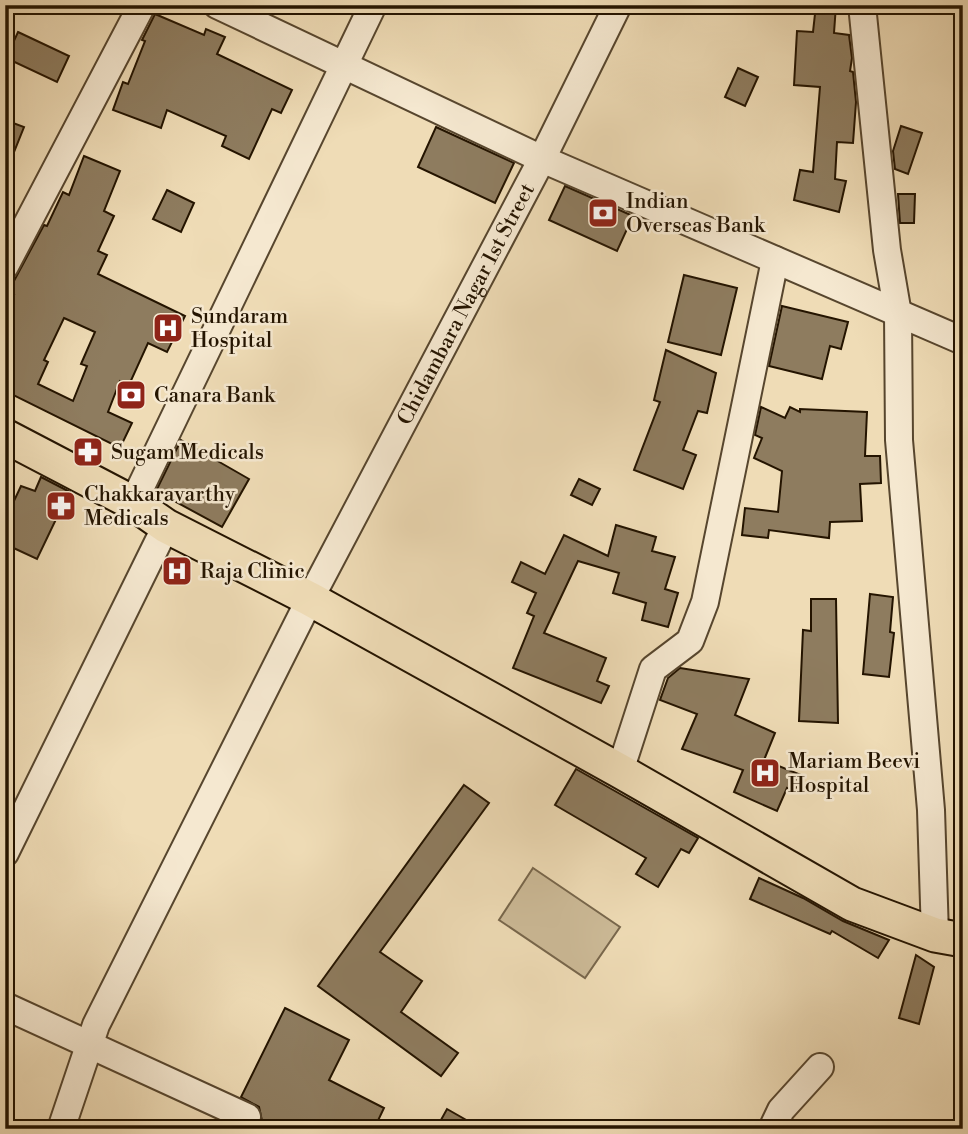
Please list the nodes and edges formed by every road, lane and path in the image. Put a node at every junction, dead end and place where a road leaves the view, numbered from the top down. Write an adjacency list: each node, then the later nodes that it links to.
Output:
1 (142, 5): 9 (street)
2 (217, 5): 6 (street)
3 (373, 5): 6 (street)
4 (618, 5): 7 (street, Chidambara Nagar 1st Street)
5 (862, 5): 10 (street)
6 (343, 66): 7 (street); 13 (street)
7 (542, 159): 8 (street); 15 (street, Chidambara Nagar 1st Street)
8 (775, 260): 10 (street); 16 (street)
9 (5, 266)
10 (898, 314): 11 (street); 18 (street)
11 (963, 341)
12 (7, 440): 13 (main road)
13 (133, 503): 14 (main road)
14 (166, 526): 15 (main road); 17 (street)
15 (310, 599): 16 (main road); 20 (street, Chidambara Nagar 1st Street)
16 (620, 771): 18 (main road)
17 (5, 853)
18 (949, 938)
19 (5, 1006): 20 (street)
20 (89, 1045): 22 (street); 23 (street, Chidambara Nagar 1st Street)
21 (820, 1067): 24 (street)
22 (247, 1116)
23 (61, 1129)
24 (772, 1129)

